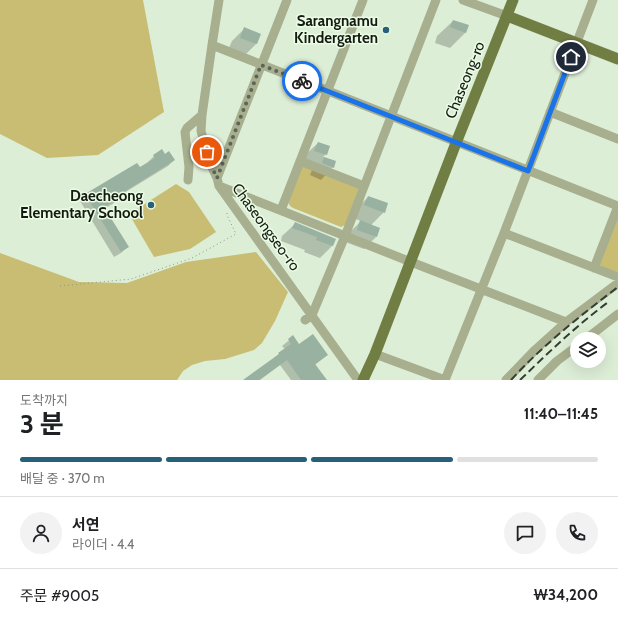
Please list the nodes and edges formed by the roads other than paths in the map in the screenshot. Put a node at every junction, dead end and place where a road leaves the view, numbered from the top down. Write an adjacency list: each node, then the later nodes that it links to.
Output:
1 (220, 0): 10 (street, Chaseongseo-ro)
2 (287, 0): 12 (street)
3 (363, 0): 13 (street)
4 (436, 0): 16 (street)
5 (463, 0): 8 (street)
6 (513, 0): 8 (main road, Chaseong-ro)
7 (593, 0): 9 (street)
8 (507, 16): 9 (main road); 18 (main road, Chaseong-ro)
9 (576, 43): 11 (main road); 14 (street)
10 (212, 45): 12 (street); 15 (street, Chaseongseo-ro)
11 (618, 59)
12 (261, 65): 13 (street); 22 (street)
13 (327, 91): 16 (street); 19 (street)
14 (550, 112): 17 (street); 20 (street)
15 (202, 115): 21 (street); 22 (street, Chaseongseo-ro)
16 (390, 116): 18 (street); 23 (street)
17 (618, 139)
18 (456, 143): 20 (street); 28 (main road, Chaseong-ro)
19 (300, 161): 23 (street); 25 (street)
20 (528, 171): 24 (street); 26 (street)
21 (188, 180)
22 (218, 182): 25 (street); 34 (street, Chaseongseo-ro)
23 (364, 186): 27 (street)
24 (618, 206): 29 (street)
25 (281, 210): 27 (street)
26 (504, 233): 29 (street); 32 (street)
27 (345, 236): 28 (street); 34 (street)
28 (411, 262): 32 (street); 38 (main road, Chaseong-ro)
29 (594, 268): 30 (street)
30 (618, 277)
31 (618, 282): 35 (street)
32 (481, 289): 35 (street); 42 (street)
33 (618, 314): 36 (street)
34 (309, 318): 40 (street, Chaseongseo-ro)
35 (566, 322): 43 (street)
36 (595, 332)
37 (570, 351): 39 (street)
38 (375, 354): 41 (main road, Chaseong-ro); 42 (street)
39 (542, 379)
40 (358, 380)
41 (363, 380)
42 (445, 380)
43 (506, 380)

